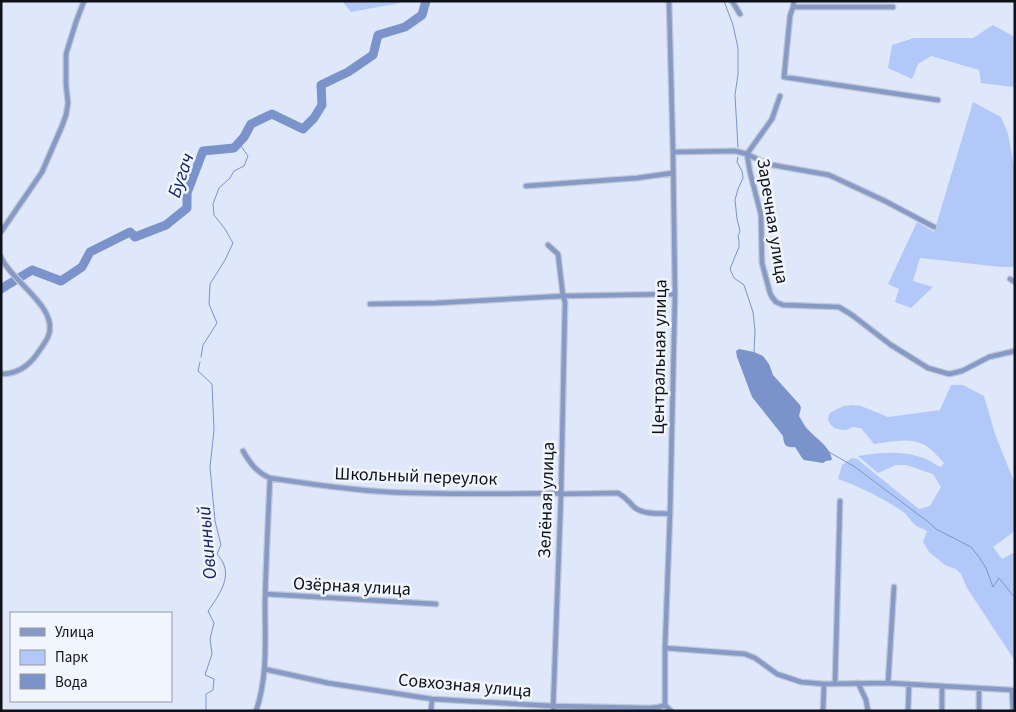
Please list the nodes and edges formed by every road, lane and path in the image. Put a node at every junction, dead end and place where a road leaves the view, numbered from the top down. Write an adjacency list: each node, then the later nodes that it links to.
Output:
1 (84, 1): 15 (street)
2 (670, 1): 10 (street, Центральная улица)
3 (732, 1): 7 (street)
4 (794, 1): 5 (street)
5 (793, 7): 6 (street); 9 (street)
6 (893, 8)
7 (740, 14)
8 (780, 96): 11 (street, Заречная улица)
9 (938, 100)
10 (674, 152): 11 (street); 12 (street, Центральная улица)
11 (747, 154): 14 (street); 21 (street, Заречная улица)
12 (673, 173): 13 (street); 18 (street, Центральная улица)
13 (526, 186)
14 (934, 227)
15 (1, 232)
16 (548, 245): 19 (street, Зелёная улица)
17 (1, 257): 22 (street)
18 (675, 294): 19 (street); 27 (street, Центральная улица)
19 (563, 296): 20 (street); 25 (street, Зелёная улица)
20 (370, 304)
21 (1015, 351)
22 (1, 374)
23 (243, 451): 24 (street)
24 (270, 478): 25 (street, Школьный переулок); 29 (street)
25 (561, 494): 27 (street, Школьный переулок); 42 (street, Зелёная улица)
26 (840, 501): 36 (street)
27 (670, 514): 31 (street, Центральная улица)
28 (894, 587): 34 (street)
29 (266, 594): 30 (street, Озёрная улица); 32 (street)
30 (436, 604)
31 (665, 648): 35 (street); 41 (street, Центральная улица)
32 (264, 669): 40 (street, Совхозная улица); 43 (street)
33 (858, 683): 34 (street); 36 (street); 47 (street)
34 (888, 683): 37 (street)
35 (824, 684): 36 (street); 46 (street)
36 (835, 684)
37 (909, 684): 38 (street); 48 (street)
38 (942, 686): 39 (street); 49 (street)
39 (979, 689): 50 (street); 51 (street)
40 (432, 699): 42 (street, Совхозная улица); 44 (street)
41 (664, 704): 42 (street, Совхозная улица); 45 (street)
42 (553, 708)
43 (256, 711)
44 (431, 711)
45 (671, 711)
46 (823, 711)
47 (868, 711)
48 (908, 711)
49 (942, 711)
50 (979, 711)
51 (1013, 711)

